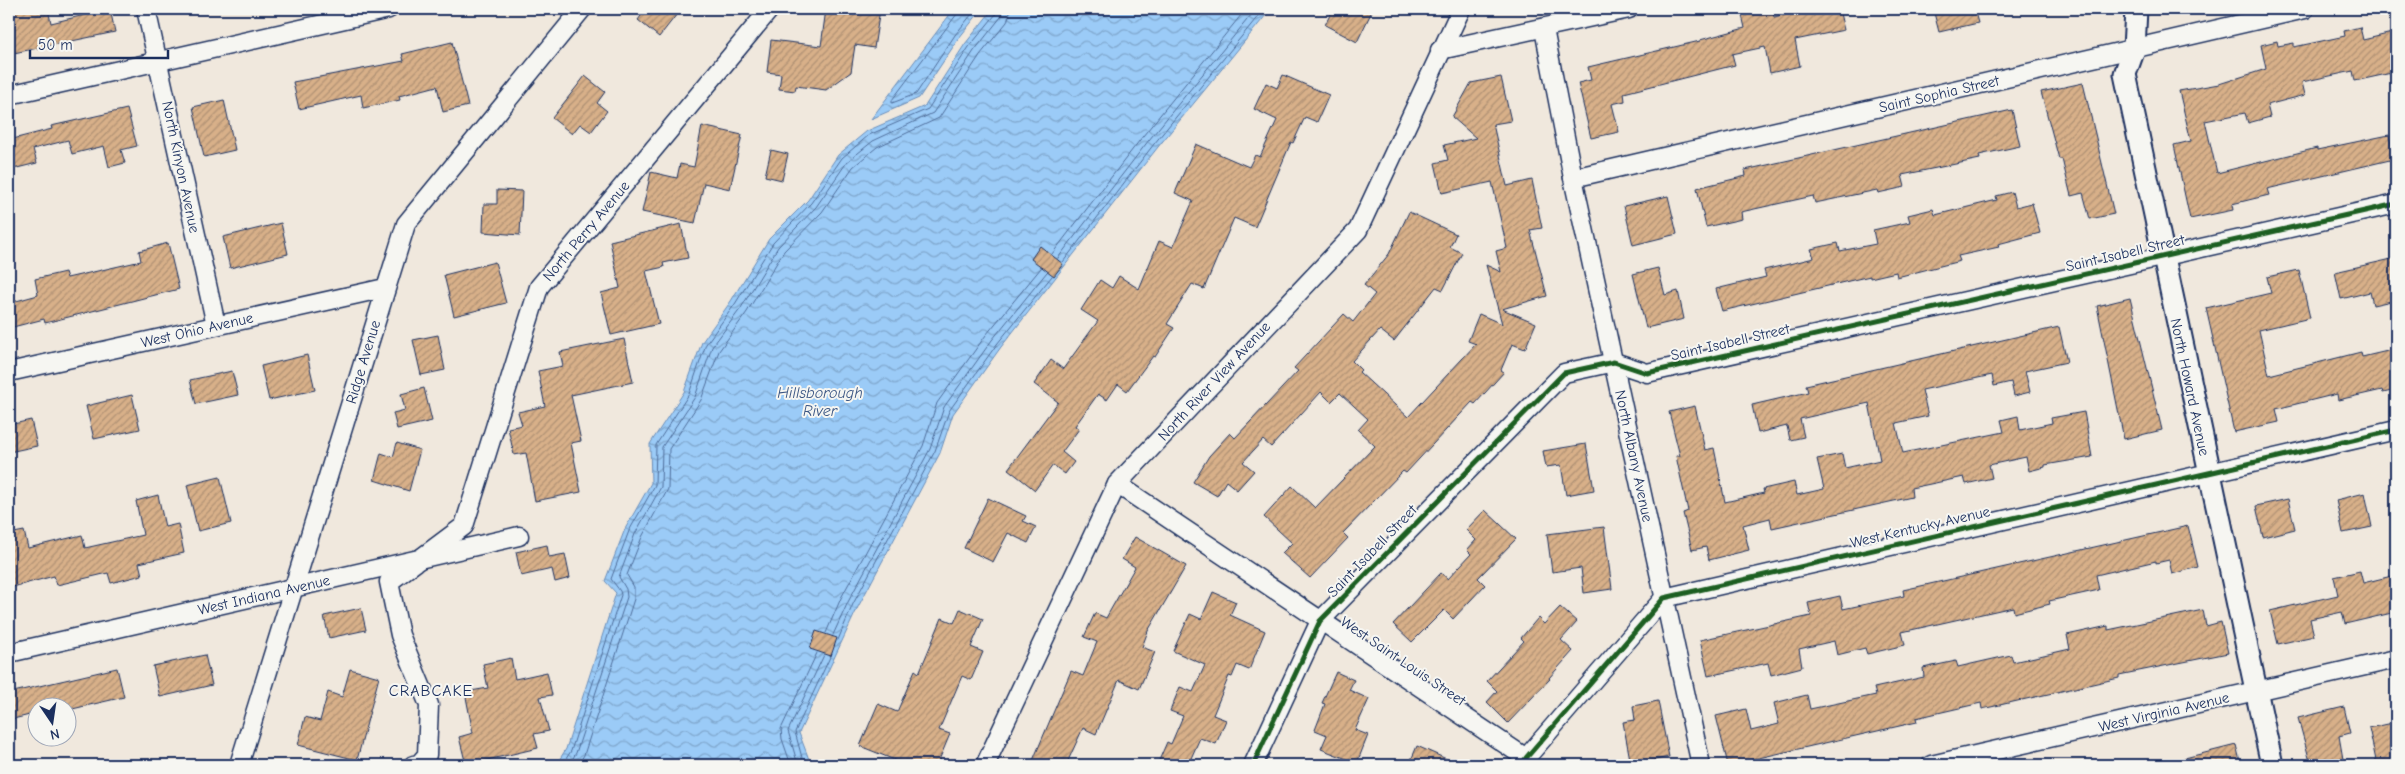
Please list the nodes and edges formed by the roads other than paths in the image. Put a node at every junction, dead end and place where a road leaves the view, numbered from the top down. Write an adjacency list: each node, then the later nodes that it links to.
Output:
1 (146, 9): 12 (street, North Kinyon Avenue)
2 (389, 9): 12 (street)
3 (582, 9): 17 (street, Ridge Avenue)
4 (770, 9): 25 (street, North Perry Avenue)
5 (1461, 9): 11 (street, North River View Avenue)
6 (1630, 9): 9 (street)
7 (2136, 9): 10 (street, North Howard Avenue)
8 (2305, 9): 10 (street, Saint Sophia Street)
9 (1544, 28): 11 (street); 14 (street, North Albany Avenue)
10 (2134, 49): 14 (street, Saint Sophia Street); 16 (street, North Howard Avenue)
11 (1440, 50): 23 (street, North River View Avenue)
12 (158, 61): 13 (street); 18 (street, North Kinyon Avenue)
13 (9, 95)
14 (1573, 178): 19 (street, North Albany Avenue)
15 (2396, 204): 16 (street, Saint Isabell Street)
16 (2163, 258): 19 (street, Saint Isabell Street); 22 (street, North Howard Avenue)
17 (385, 288): 18 (street, West Ohio Avenue); 26 (street, Ridge Avenue)
18 (216, 325): 20 (street, West Ohio Avenue)
19 (1614, 362): 27 (street, North Albany Avenue); 28 (street, Saint Isabell Street)
20 (9, 372)
21 (2396, 430): 22 (street, West Kentucky Avenue)
22 (2208, 474): 27 (street, West Kentucky Avenue); 31 (street, North Howard Avenue)
23 (1117, 484): 28 (street, West Saint Louis Street); 35 (street, North River View Avenue)
24 (519, 536): 25 (street, West Indiana Avenue)
25 (420, 559): 26 (street, West Indiana Avenue); 34 (street, North Perry Avenue)
26 (293, 589): 29 (street, West Indiana Avenue); 33 (street, Ridge Avenue)
27 (1664, 598): 32 (street); 37 (street, North Albany Avenue)
28 (1320, 621): 32 (street, West Saint Louis Street); 36 (street, Saint Isabell Street)
29 (9, 653)
30 (2396, 659): 31 (street, West Virginia Avenue)
31 (2256, 691): 38 (street, West Virginia Avenue); 39 (street, North Howard Avenue)
32 (1524, 762)
33 (239, 765)
34 (413, 765)
35 (985, 765)
36 (1253, 765)
37 (1701, 765)
38 (1931, 765)
39 (2272, 765)

